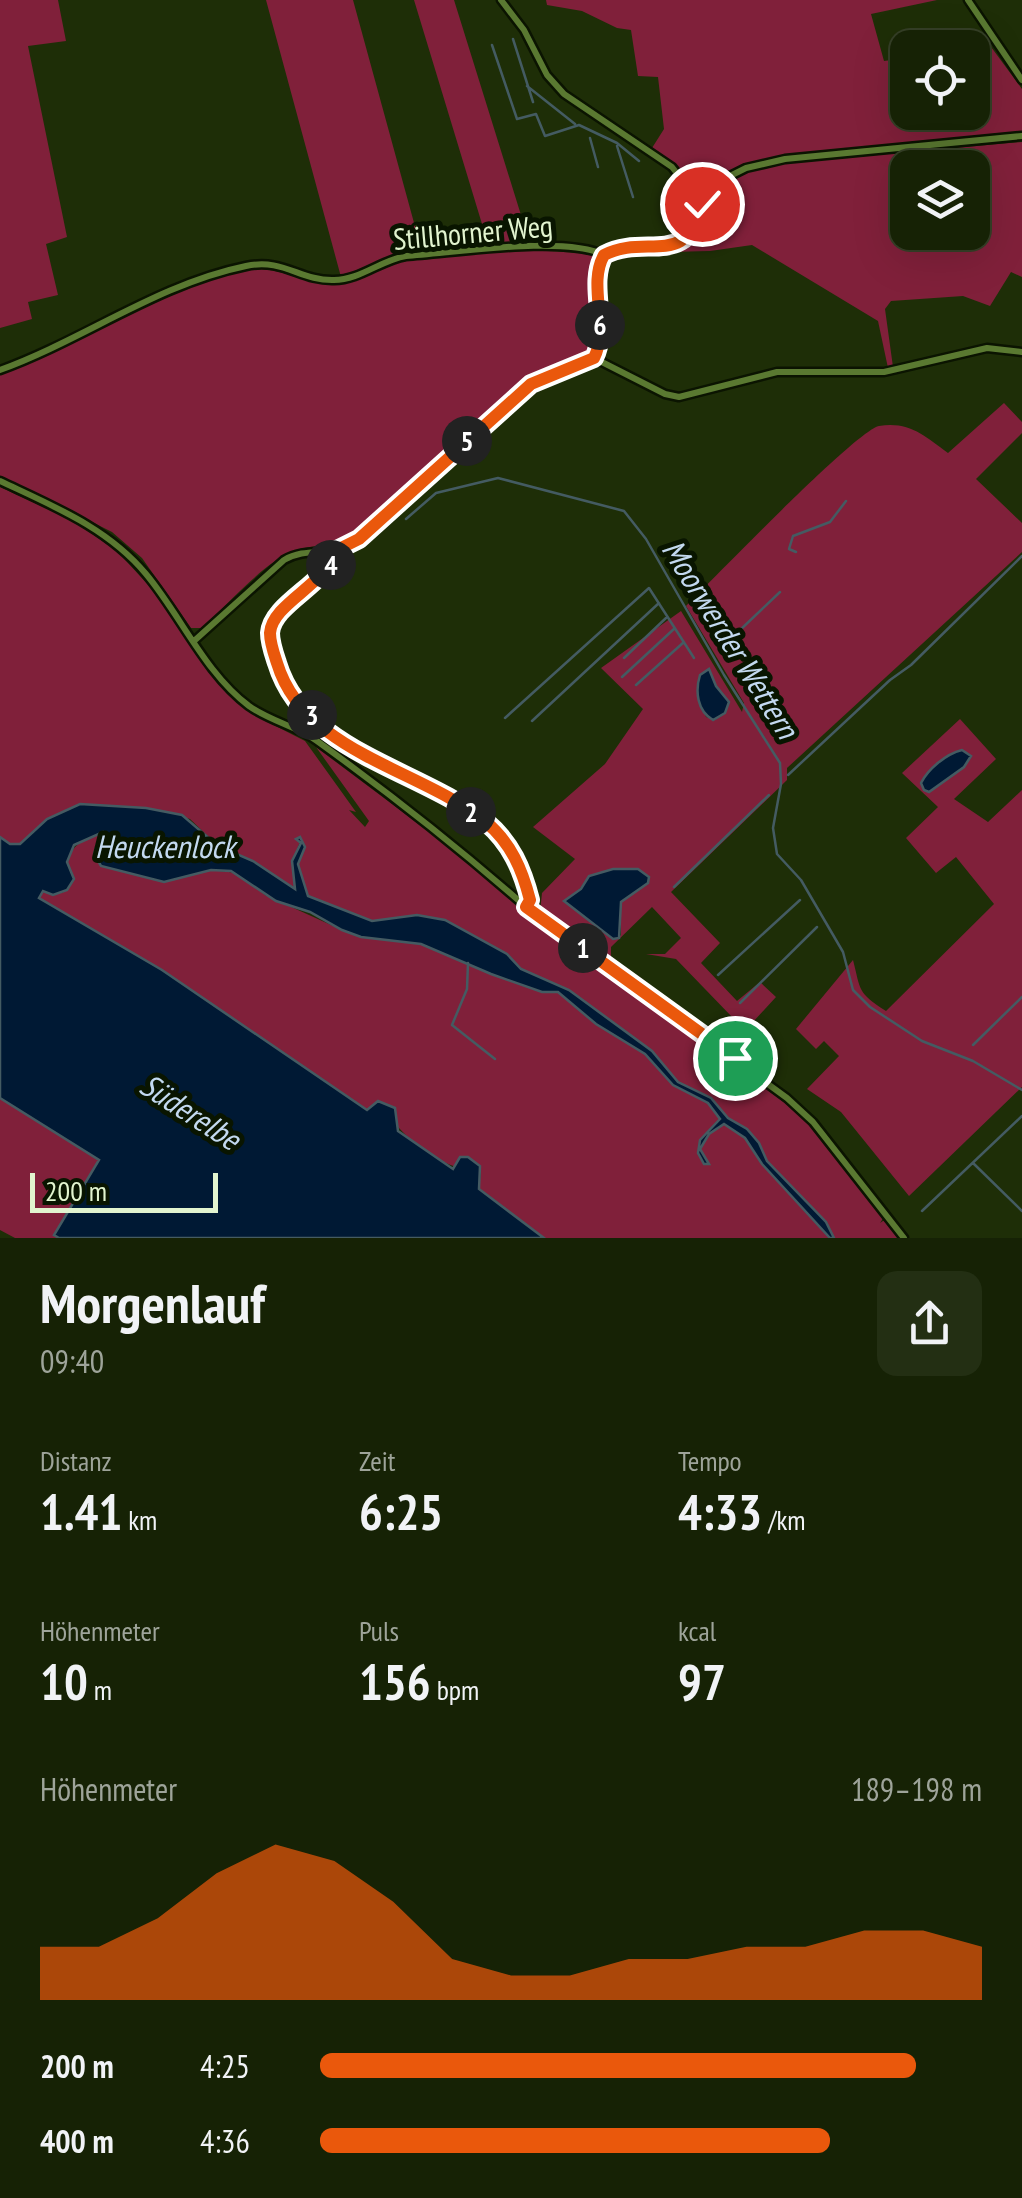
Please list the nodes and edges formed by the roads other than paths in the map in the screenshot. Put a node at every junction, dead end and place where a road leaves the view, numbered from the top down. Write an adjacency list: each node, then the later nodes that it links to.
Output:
1 (502, 0): 5 (street)
2 (968, 0): 3 (street)
3 (1022, 80)
4 (1022, 136): 5 (street)
5 (702, 204): 6 (street, Stillhorner Weg)
6 (604, 255): 8 (street); 9 (street, Stillhorner Weg)
7 (1022, 352): 8 (street)
8 (594, 358): 11 (street)
9 (0, 370)
10 (0, 481): 12 (street)
11 (335, 551): 12 (street); 13 (street)
12 (194, 641): 13 (street)
13 (526, 907): 14 (street)
14 (904, 1238)

